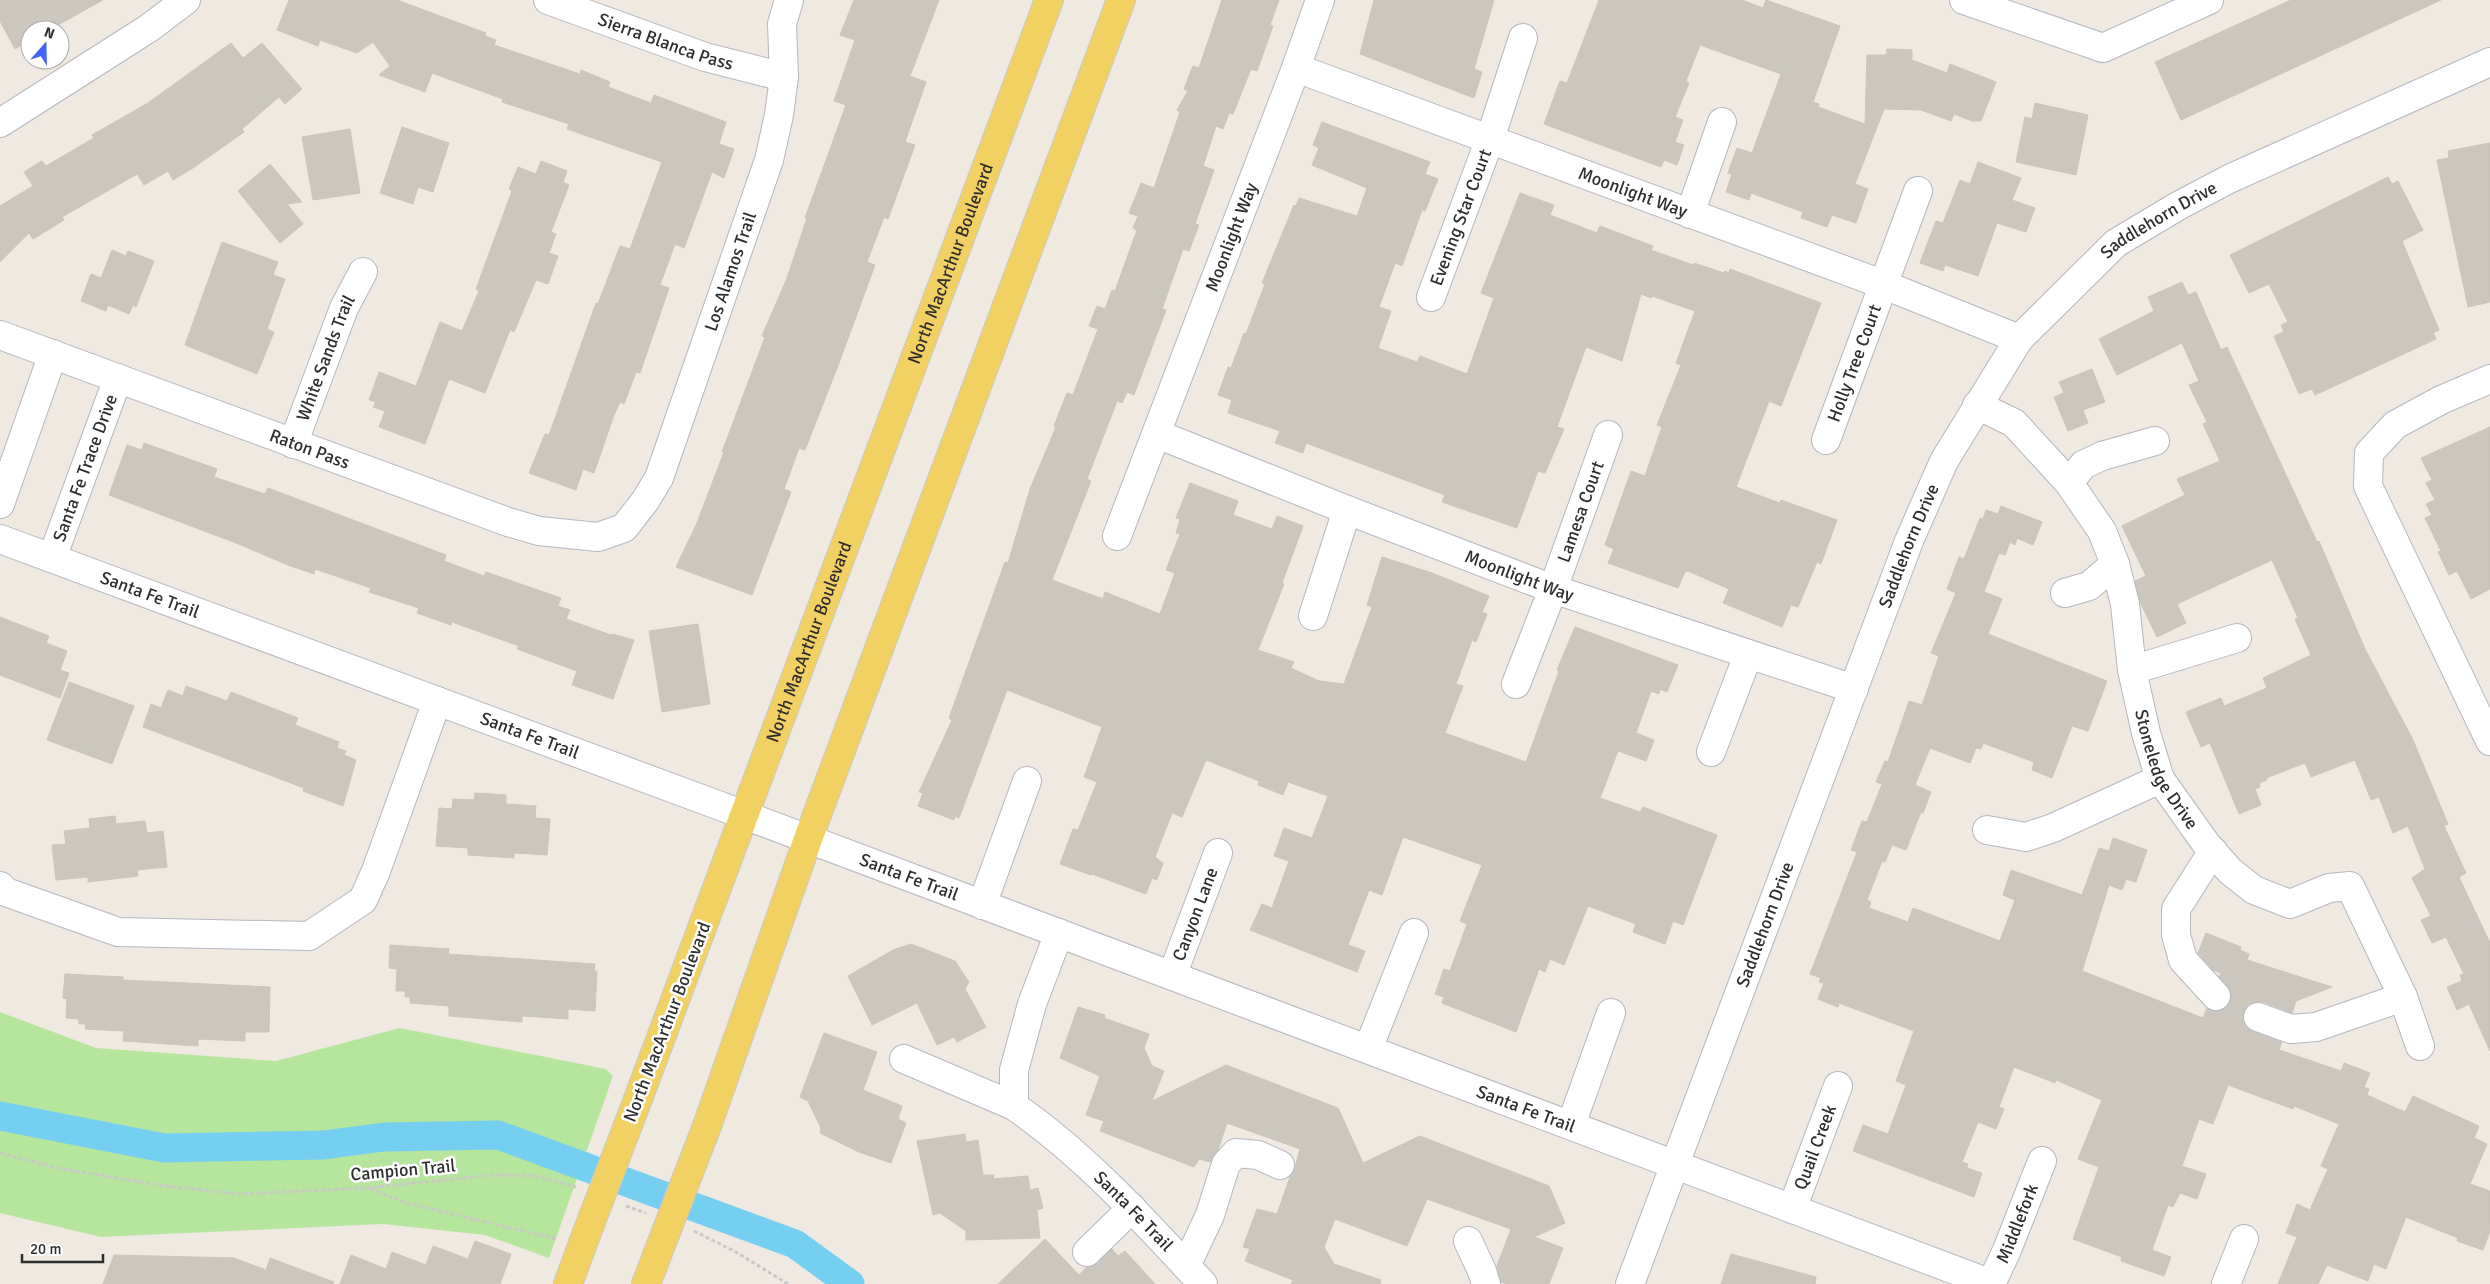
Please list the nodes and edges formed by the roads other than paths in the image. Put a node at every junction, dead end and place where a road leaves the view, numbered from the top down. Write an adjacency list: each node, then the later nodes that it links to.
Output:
1 (186, 0): 15 (street)
2 (548, 0): 13 (street, Sierra Blanca Pass)
3 (789, 0): 13 (street, Los Alamos Trail)
4 (1049, 0): 54 (main road, North MacArthur Boulevard)
5 (1122, 0): 56 (main road)
6 (1320, 0): 12 (street)
7 (1964, 0): 9 (street)
8 (2210, 0): 9 (street)
9 (2182, 6)
10 (1524, 38): 16 (street, Evening Star Court)
11 (2490, 62): 23 (street, Saddlehorn Drive)
12 (1296, 68): 16 (street, Moonlight Way); 28 (street, Moonlight Way)
13 (784, 76): 36 (street, Los Alamos Trail)
14 (1722, 122): 18 (street)
15 (0, 123)
16 (1490, 138): 18 (street, Moonlight Way); 21 (street, Evening Star Court)
17 (1918, 191): 20 (street, Holly Tree Court)
18 (1690, 214): 20 (street, Moonlight Way)
19 (363, 272): 32 (street, White Sands Trail)
20 (1882, 284): 23 (street, Moonlight Way); 30 (street, Holly Tree Court)
21 (1431, 297)
22 (0, 335): 24 (street, Raton Pass)
23 (2019, 339): 27 (street, Saddlehorn Drive)
24 (53, 354): 25 (street, Raton Pass); 34 (street)
25 (118, 378): 32 (street, Raton Pass); 39 (street, Santa Fe Trace Drive)
26 (2490, 379): 50 (street)
27 (1976, 406): 33 (street, Stoneledge Drive); 48 (street, Saddlehorn Drive)
28 (1157, 434): 35 (street, Moonlight Way); 37 (street)
29 (1608, 435): 41 (street, Lamesa Court)
30 (1826, 440)
31 (2155, 441): 33 (street)
32 (293, 444): 36 (street, Raton Pass)
33 (2069, 483): 40 (street, Stoneledge Drive)
34 (0, 504)
35 (1347, 510): 41 (street, Moonlight Way); 43 (street)
36 (624, 528)
37 (1117, 536)
38 (0, 539): 39 (street, Santa Fe Trail)
39 (52, 558): 49 (street, Santa Fe Trail)
40 (2115, 564): 42 (street); 46 (street, Stoneledge Drive)
41 (1553, 589): 45 (street, Moonlight Way); 47 (street, Lamesa Court)
42 (2065, 592)
43 (1313, 616)
44 (2237, 638): 46 (street)
45 (1748, 655): 48 (street, Moonlight Way); 51 (street)
46 (2132, 670): 52 (street, Stoneledge Drive)
47 (1516, 684)
48 (1854, 688): 76 (street, Saddlehorn Drive)
49 (436, 701): 54 (street, Santa Fe Trail); 59 (street)
50 (2490, 742)
51 (1711, 752)
52 (2160, 779): 55 (street); 57 (street, Stoneledge Drive)
53 (1027, 781): 60 (street)
54 (745, 815): 56 (street, Santa Fe Trail); 84 (main road, North MacArthur Boulevard, bridge)
55 (1987, 830)
56 (808, 839): 60 (street, Santa Fe Trail); 82 (main road, bridge)
57 (2213, 851): 64 (street); 65 (street, Stoneledge Drive)
58 (1218, 853): 63 (street, Canyon Lane)
59 (0, 886)
60 (982, 904): 61 (street, Santa Fe Trail)
61 (1059, 933): 63 (street, Santa Fe Trail); 72 (street)
62 (1414, 933): 69 (street)
63 (1172, 976): 69 (street, Santa Fe Trail)
64 (2216, 996)
65 (2402, 997): 67 (street); 68 (street, Stoneledge Drive)
66 (1612, 1013): 73 (street)
67 (2258, 1017)
68 (2420, 1046)
69 (1368, 1049): 73 (street, Santa Fe Trail)
70 (904, 1059): 72 (street, Santa Fe Trail)
71 (1838, 1086): 78 (street, Quail Creek)
72 (1014, 1106): 77 (street, Santa Fe Trail)
73 (1571, 1125): 76 (street, Santa Fe Trail)
74 (2042, 1161): 87 (street, Middlefork)
75 (1280, 1165): 83 (street)
76 (1675, 1165): 78 (street, Santa Fe Trail); 86 (street, Saddlehorn Drive)
77 (1132, 1208): 81 (street); 83 (street, Santa Fe Trail)
78 (1792, 1210): 87 (street, Santa Fe Trail)
79 (2244, 1239): 88 (street)
80 (1468, 1241): 85 (street)
81 (1087, 1252)
82 (650, 1274)
83 (1194, 1275)
84 (568, 1284)
85 (1486, 1284)
86 (1630, 1284)
87 (1991, 1284)
88 (2226, 1284)

